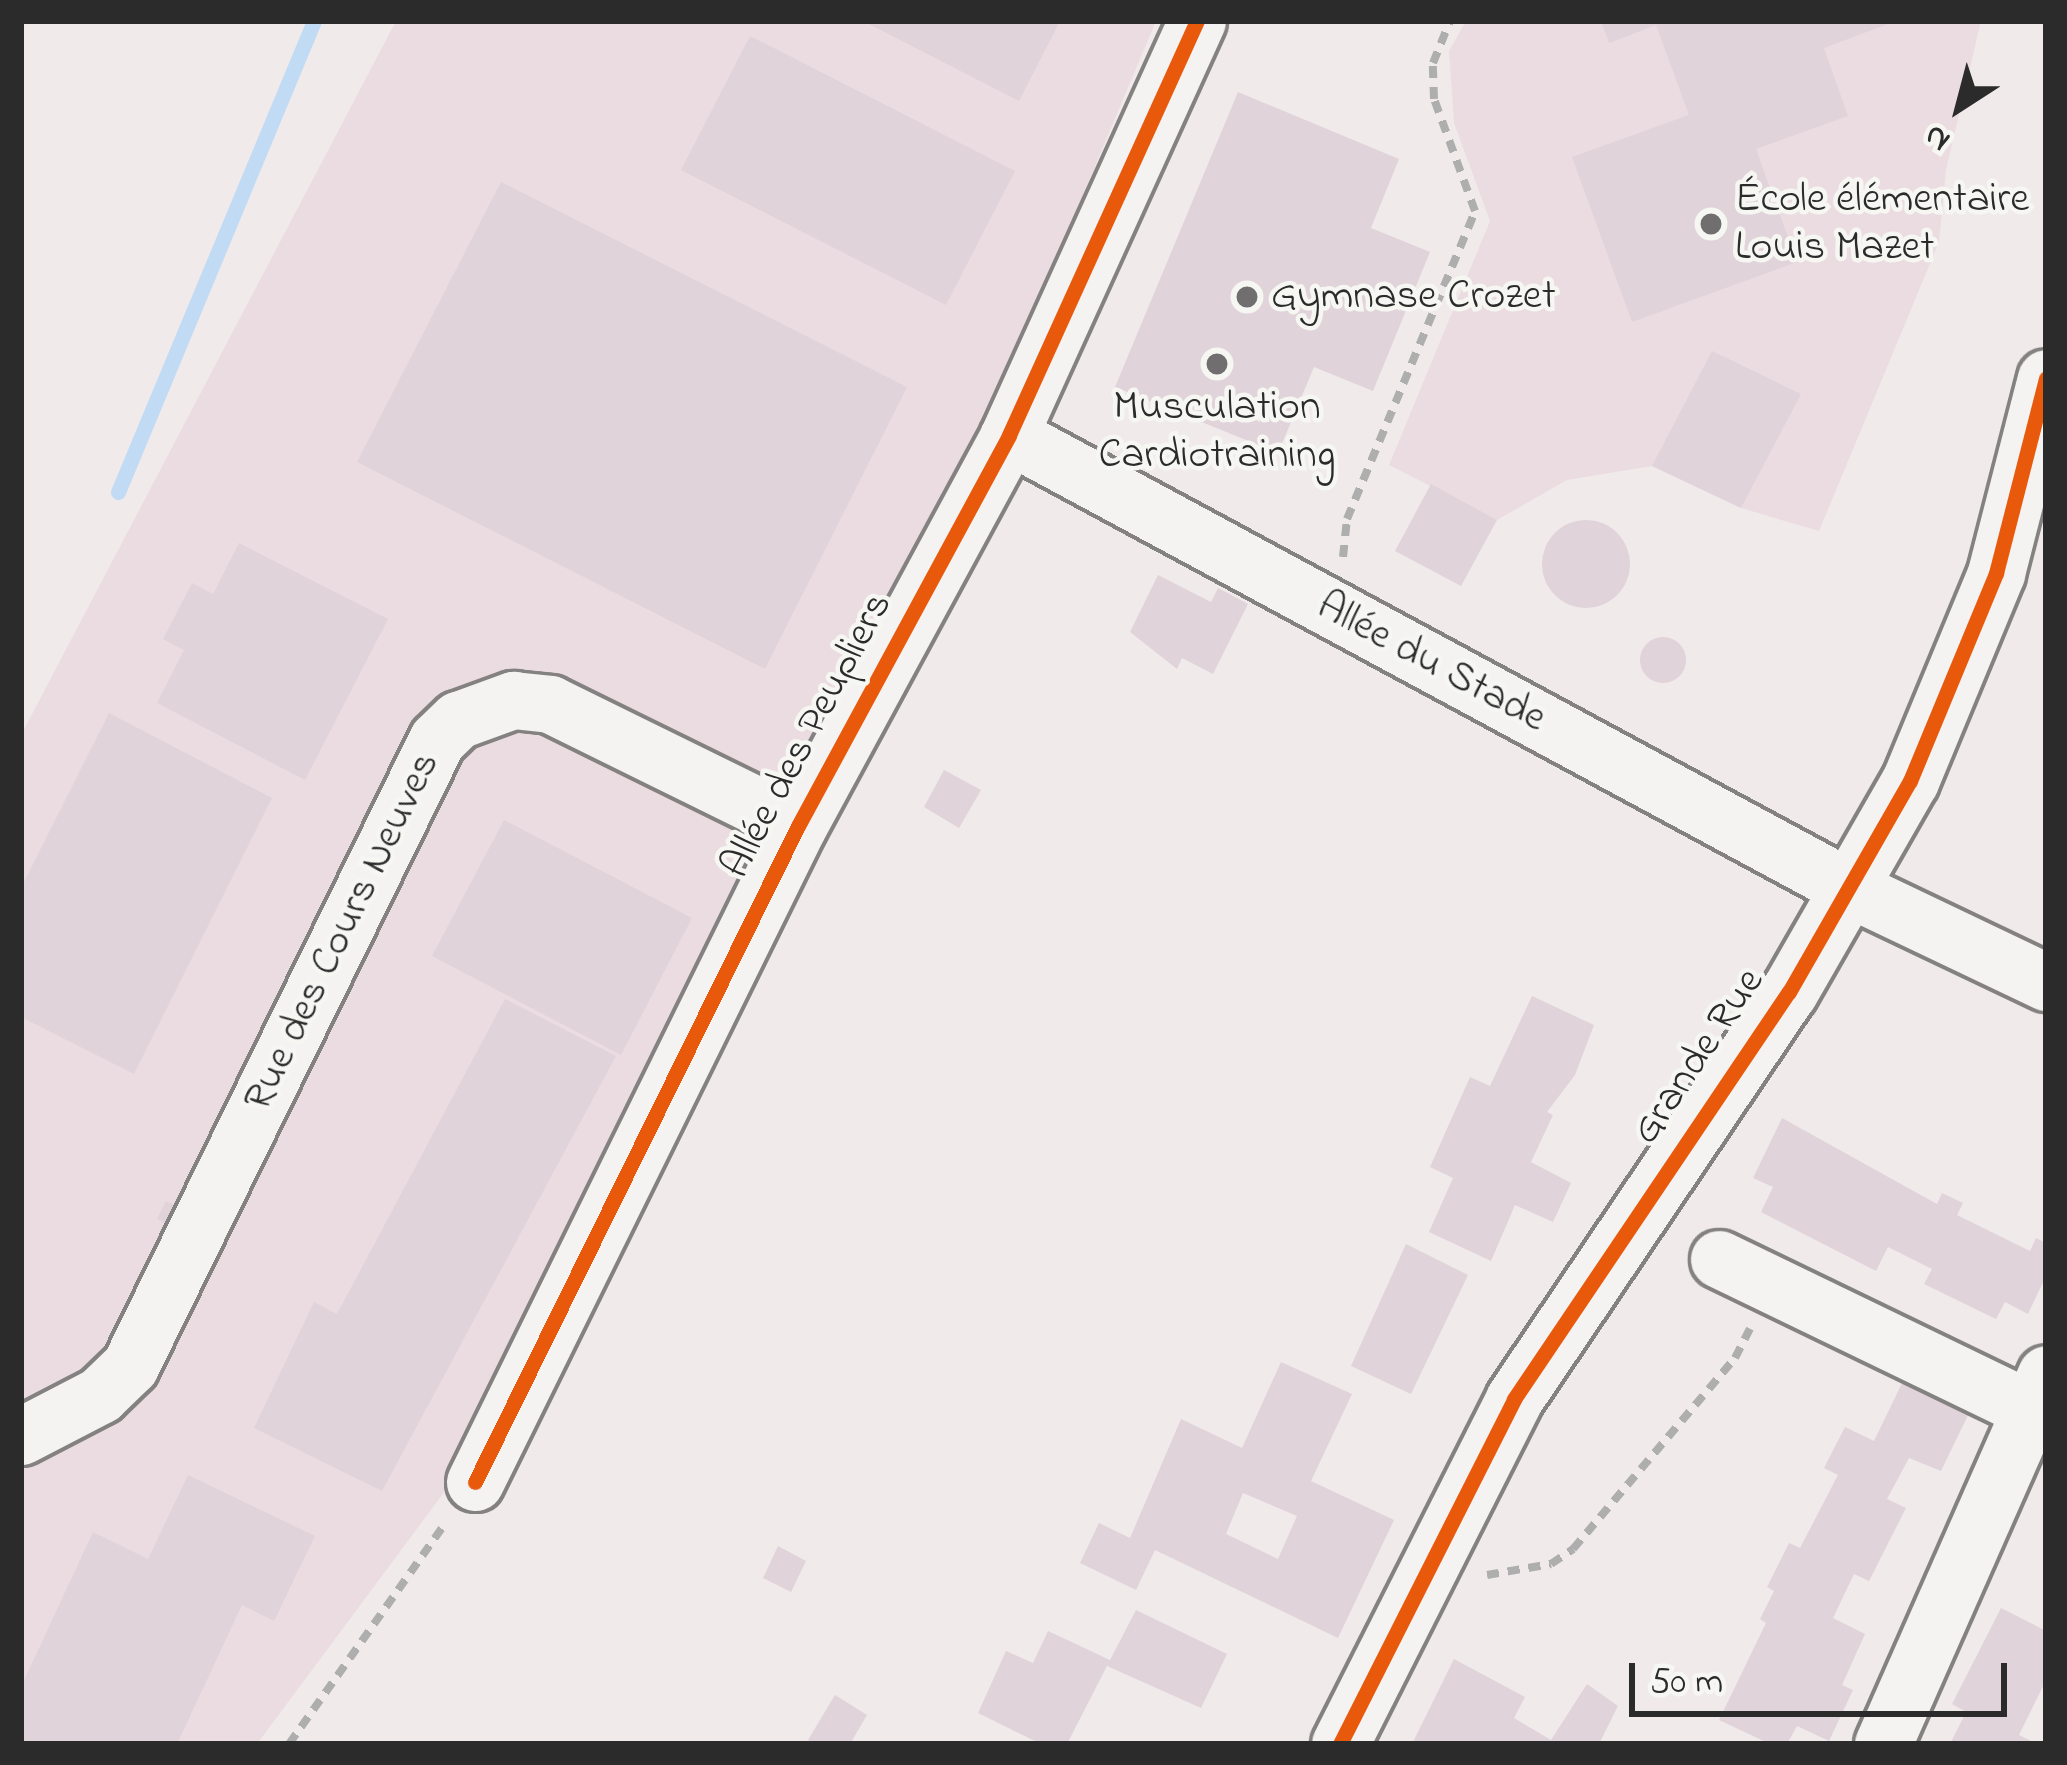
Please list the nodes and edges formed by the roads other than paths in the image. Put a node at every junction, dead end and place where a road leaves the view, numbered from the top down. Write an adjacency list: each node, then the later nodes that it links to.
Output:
1 (1197, 21): 3 (street, Allée des Peupliers)
2 (2046, 378): 5 (street, Grande Rue)
3 (1009, 434): 4 (street, Allée des Peupliers); 5 (street, Allée du Stade)
4 (798, 826): 9 (street, Rue des Cours Neuves); 10 (street, Allée des Peupliers)
5 (1853, 890): 6 (street, Allée du Stade); 11 (street, Grande Rue)
6 (2046, 982)
7 (1719, 1258): 8 (street)
8 (2040, 1400): 12 (street)
9 (21, 1436)
10 (475, 1482)
11 (1340, 1744)
12 (1883, 1744)

